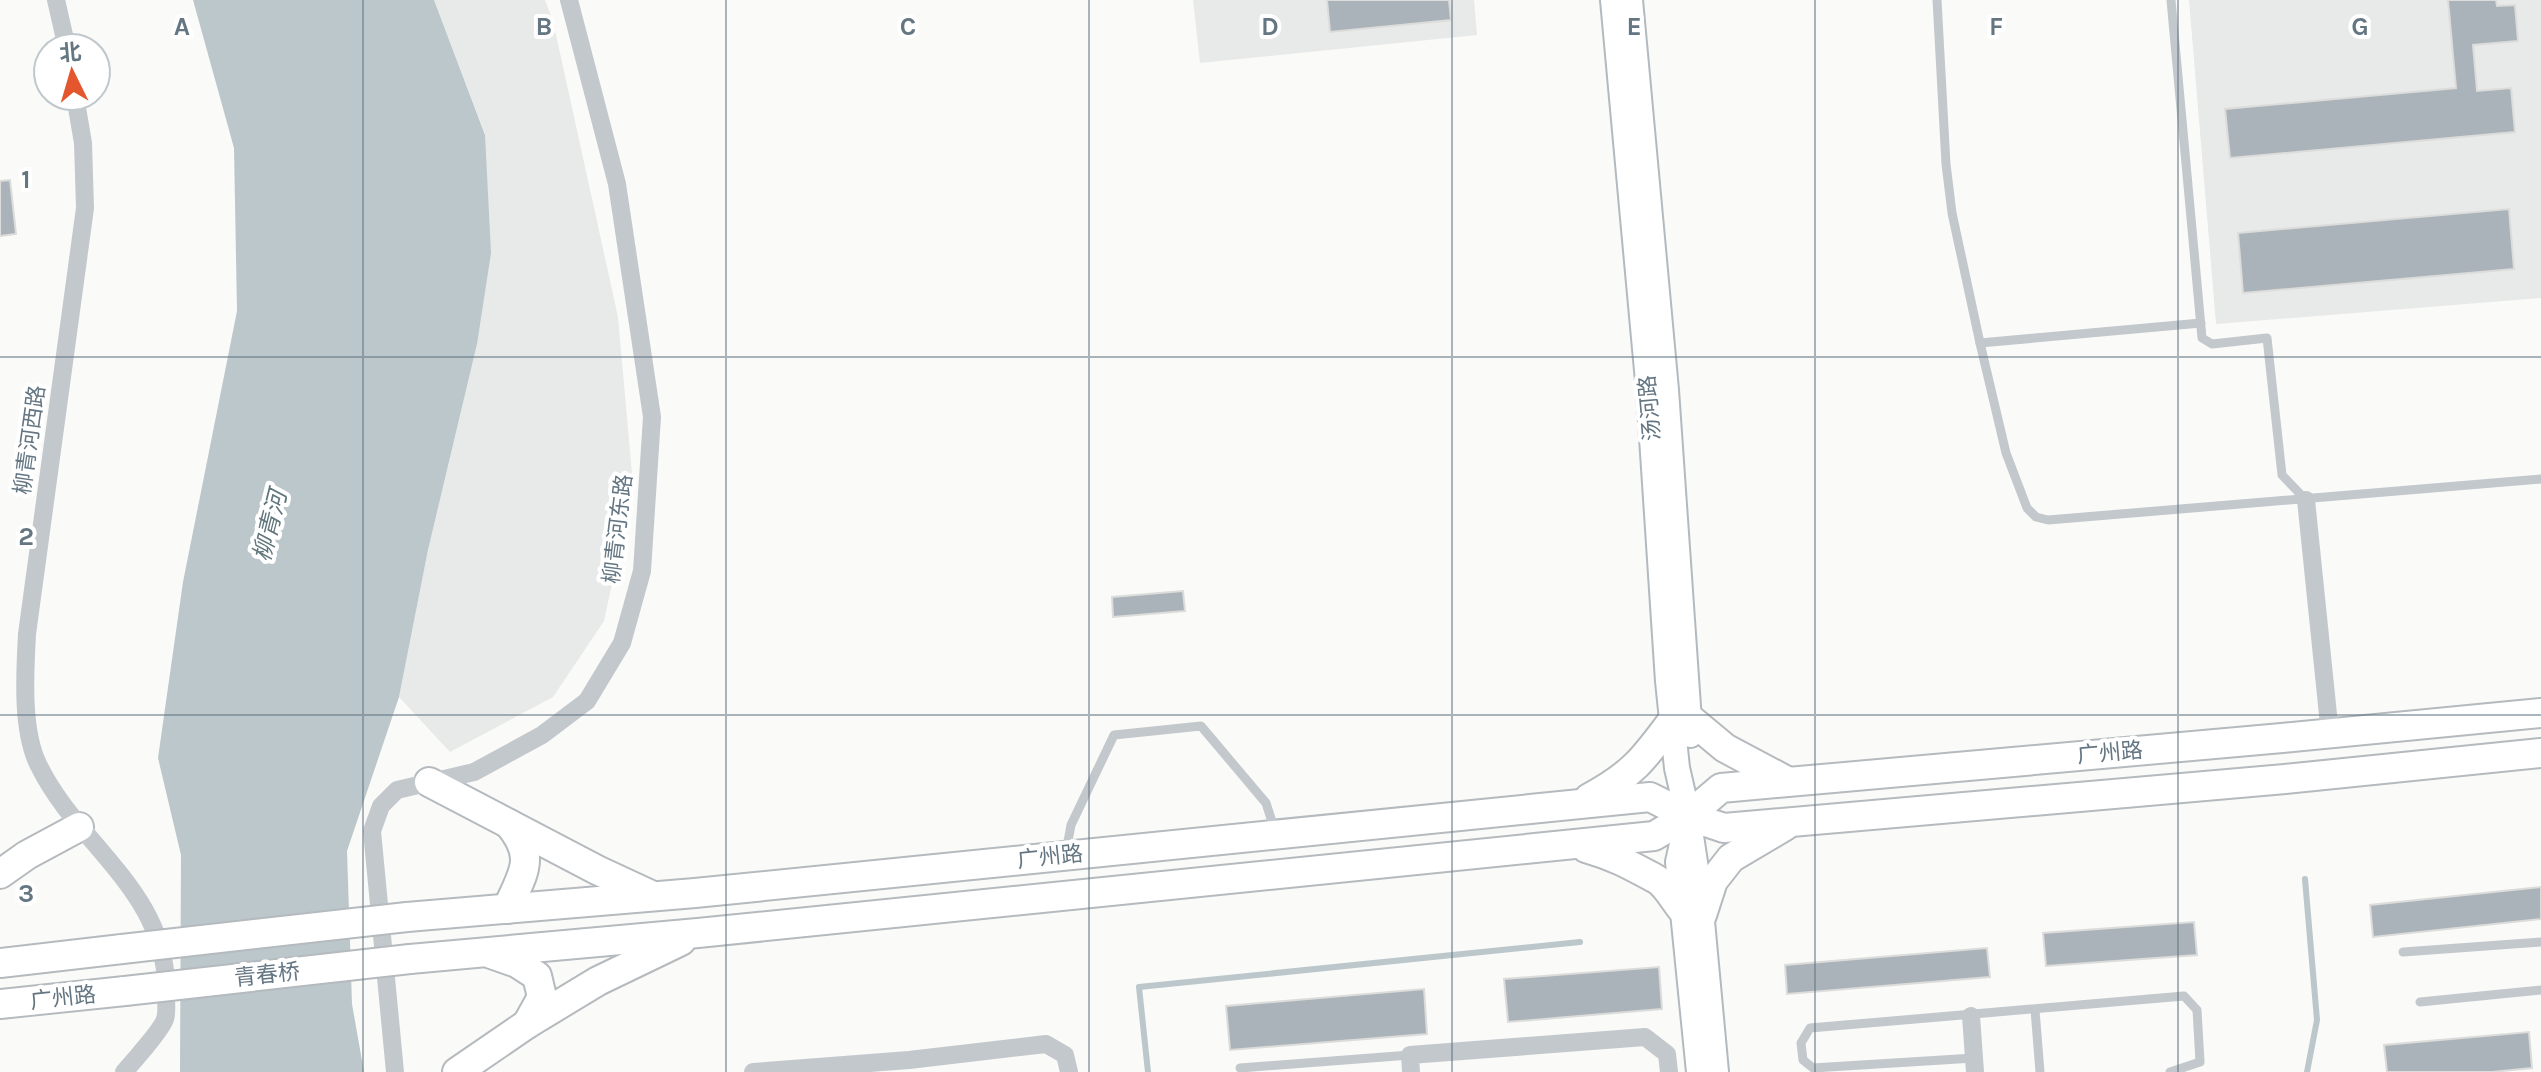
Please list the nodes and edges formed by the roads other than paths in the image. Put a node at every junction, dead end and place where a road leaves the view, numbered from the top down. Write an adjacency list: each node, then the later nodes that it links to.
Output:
1 (56, 0): 7 (street)
2 (569, 0): 17 (street, 柳青河东路)
3 (1613, 0): 14 (street, 汤河路)
4 (1630, 0): 14 (street, 汤河路)
5 (1937, 0): 10 (lane)
6 (2171, 0): 9 (lane)
7 (63, 32)
8 (78, 112): 23 (street, 柳青河西路)
9 (2201, 323): 10 (lane); 12 (lane)
10 (1980, 343): 12 (lane)
11 (2541, 479): 12 (lane)
12 (2306, 500): 15 (street)
13 (2541, 713): 15 (main road, 广州路)
14 (1681, 720): 18 (main road); 19 (main road); 20 (street, 汤河路)
15 (2330, 734): 18 (main road, 广州路)
16 (2541, 753): 21 (main road, 广州路)
17 (429, 782): 22 (main road); 54 (street, 柳青河东路)
18 (1788, 782): 20 (main road, 广州路)
19 (1577, 804): 20 (main road, 广州路); 24 (main road, 广州路)
20 (1688, 816): 21 (main road, 广州路); 25 (main road, 广州路); 30 (street, 汤河路)
21 (1792, 822): 30 (main road)
22 (509, 824): 28 (main road); 29 (main road)
23 (79, 827): 27 (main road); 53 (street, 柳青河西路)
24 (1276, 834): 26 (main road, 广州路); 26 (lane)
25 (1574, 845): 30 (main road); 32 (main road, 广州路)
26 (1065, 855): 28 (main road, 广州路)
27 (0, 874)
28 (654, 896): 29 (main road, 广州路)
29 (507, 909): 31 (main road, 广州路)
30 (1693, 914): 59 (street, 汤河路); 60 (street, 汤河路)
31 (407, 917): 35 (main road, 青春桥, bridge)
32 (698, 933): 36 (main road, 广州路); 49 (main road)
33 (2541, 942): 37 (lane)
34 (0, 946): 38 (main road)
35 (122, 949): 38 (main road, 广州路)
36 (485, 952): 39 (main road, 广州路); 49 (main road)
37 (2403, 952)
38 (33, 959): 40 (main road, 广州路)
39 (410, 959): 42 (main road, 青春桥, bridge)
40 (0, 963)
41 (2541, 990): 44 (lane)
42 (125, 991): 43 (main road, 广州路)
43 (30, 1001): 45 (main road, 广州路); 48 (main road)
44 (2420, 1002)
45 (0, 1004)
46 (2035, 1010): 47 (lane); 61 (lane); 62 (lane)
47 (1971, 1016): 51 (street); 51 (lane)
48 (0, 1022)
49 (527, 1024): 55 (main road)
50 (1411, 1064): 52 (lane); 58 (street)
51 (1974, 1065)
52 (1240, 1068)
53 (124, 1072)
54 (395, 1072)
55 (457, 1072)
56 (753, 1072): 57 (street)
57 (1069, 1072)
58 (1669, 1072)
59 (1699, 1072)
60 (1716, 1072)
61 (2040, 1072)
62 (2170, 1072)

